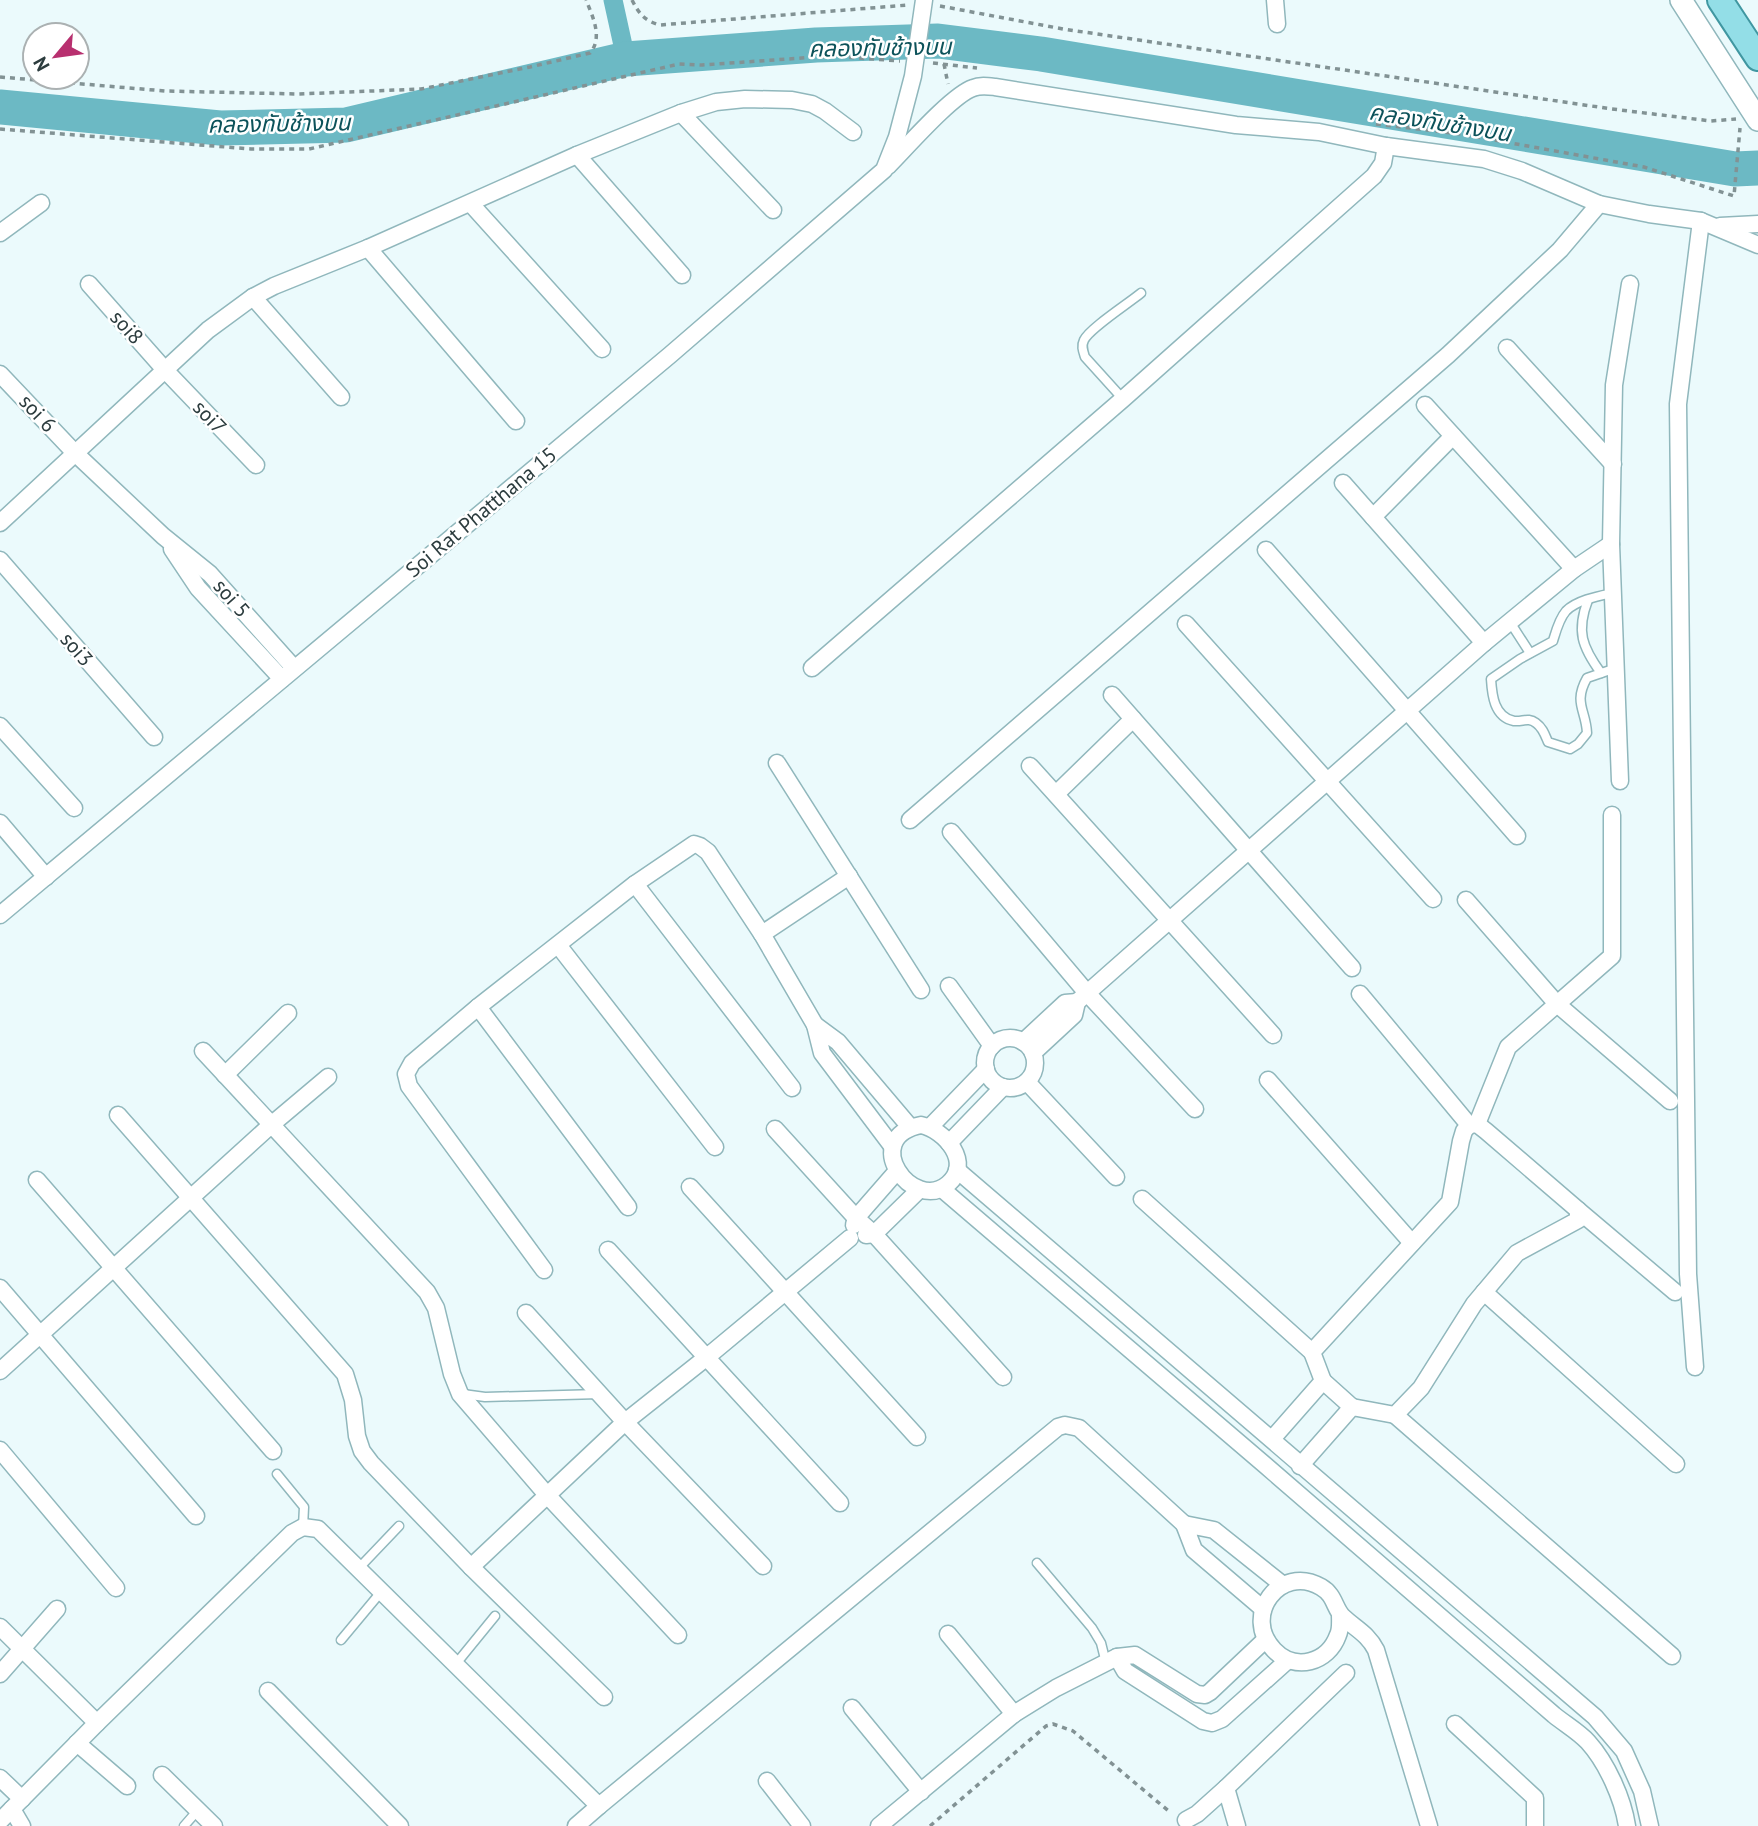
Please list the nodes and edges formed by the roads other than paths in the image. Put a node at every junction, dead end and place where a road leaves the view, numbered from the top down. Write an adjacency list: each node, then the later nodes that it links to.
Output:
1 (1275, 0): 5 (street)
2 (1681, 0): 8 (main road)
3 (1720, 0): 6 (main road)
4 (927, 4): 12 (street, Soi Rat Phatthana 15)
5 (1277, 24)
6 (1758, 58)
7 (681, 113): 9 (street); 11 (street); 16 (street)
8 (1758, 120)
9 (853, 132)
10 (1386, 146): 12 (street); 15 (street); 32 (street)
11 (578, 155): 14 (street); 22 (street)
12 (884, 170): 54 (street, Soi Rat Phatthana 15)
13 (41, 203): 19 (street)
14 (471, 204): 21 (street); 28 (street)
15 (1599, 204): 17 (street); 67 (street)
16 (773, 210)
17 (1707, 224): 18 (street); 20 (street); 138 (street)
18 (1758, 224)
19 (0, 233)
20 (1758, 245)
21 (368, 248): 26 (street); 34 (street)
22 (682, 275)
23 (89, 284): 29 (street, soi8)
24 (1630, 284): 37 (street)
25 (1142, 293): 32 (lane)
26 (253, 297): 29 (street); 31 (street)
27 (1507, 348): 37 (street)
28 (602, 349)
29 (165, 370): 36 (street); 38 (street, soi7)
30 (0, 374): 36 (street, soi 6)
31 (341, 397)
32 (1123, 400): 52 (street)
33 (1425, 405): 35 (street)
34 (516, 421)
35 (1453, 436): 40 (street); 45 (street)
36 (75, 453): 41 (street); 54 (street, soi 5)
37 (1613, 464): 42 (street)
38 (256, 465)
39 (1343, 483): 40 (street)
40 (1373, 517): 50 (street)
41 (0, 523)
42 (1611, 544): 45 (street); 46 (street)
43 (1266, 550): 56 (street)
44 (0, 561): 59 (street, soi3)
45 (1574, 569): 48 (street)
46 (1613, 593): 47 (lane); 53 (street)
47 (1588, 600): 51 (lane); 53 (lane)
48 (1510, 622): 50 (street); 51 (lane)
49 (1185, 624): 62 (street)
50 (1484, 643): 56 (street)
51 (1530, 653): 53 (lane)
52 (812, 668)
53 (1608, 671): 63 (street)
54 (288, 674): 73 (street, Soi Rat Phatthana 15)
55 (1112, 695): 57 (street)
56 (1407, 711): 62 (street); 70 (street)
57 (1133, 719): 64 (street); 71 (street)
58 (0, 726): 65 (street)
59 (155, 737)
60 (777, 763): 72 (street)
61 (1030, 766): 64 (street)
62 (1328, 781): 71 (street); 75 (street)
63 (1620, 781)
64 (1056, 794): 78 (street)
65 (74, 808)
66 (1612, 815): 86 (street)
67 (911, 820)
68 (0, 823): 73 (street)
69 (951, 832): 85 (street)
70 (1517, 836)
71 (1249, 851): 78 (street); 81 (street)
72 (849, 876): 79 (street); 83 (street)
73 (46, 877): 77 (street, Soi Rat Phatthana 15)
74 (635, 884): 79 (street); 80 (street); 100 (street)
75 (1433, 899)
76 (1465, 900): 86 (street)
77 (0, 915)
78 (1170, 920): 85 (street); 90 (street)
79 (762, 934): 89 (street)
80 (558, 945): 87 (street); 111 (street)
81 (1352, 968)
82 (949, 986): 91 (street)
83 (921, 990)
84 (1360, 994): 105 (street)
85 (1082, 997): 92 (street); 102 (street)
86 (1557, 1004): 101 (street); 105 (street)
87 (478, 1007): 121 (street); 129 (street)
88 (288, 1013): 95 (street)
89 (815, 1025): 106 (street); 110 (street)
90 (1273, 1035)
91 (992, 1046): 92 (street); 94 (street)
92 (1028, 1047): 98 (street)
93 (203, 1051): 95 (street)
94 (986, 1069): 99 (street); 107 (street)
95 (225, 1075): 104 (street)
96 (328, 1077): 104 (street)
97 (1268, 1080): 126 (street)
98 (1027, 1082): 99 (street); 114 (street)
99 (1003, 1087): 109 (street)
100 (792, 1088)
101 (1670, 1101)
102 (1195, 1109)
103 (118, 1115): 119 (street)
104 (271, 1125): 119 (street); 142 (street)
105 (1473, 1125): 122 (street); 126 (street)
106 (910, 1127): 107 (street); 110 (street)
107 (930, 1127): 109 (street)
108 (775, 1129): 123 (street)
109 (950, 1143): 112 (street)
110 (892, 1146): 113 (street)
111 (715, 1147)
112 (957, 1170): 117 (street); 148 (street)
113 (897, 1171): 118 (street); 123 (street)
114 (1116, 1177)
115 (37, 1180): 128 (street)
116 (690, 1187): 131 (street)
117 (942, 1189): 118 (street); 152 (street)
118 (919, 1190): 124 (street)
119 (191, 1199): 128 (street); 163 (street)
120 (1142, 1199): 136 (street)
121 (628, 1207)
122 (1578, 1210): 132 (street); 133 (street)
123 (856, 1218): 124 (street); 125 (street)
124 (874, 1234): 125 (street); 140 (street)
125 (850, 1238): 131 (street)
126 (1412, 1243): 136 (street)
127 (608, 1250): 137 (street)
128 (114, 1268): 135 (street); 150 (street)
129 (544, 1270)
130 (0, 1288): 135 (street)
131 (785, 1292): 137 (street); 147 (street)
132 (1484, 1292): 145 (street); 151 (street)
133 (1675, 1292)
134 (526, 1313): 143 (street)
135 (40, 1335): 139 (street); 157 (street)
136 (1312, 1352): 141 (street)
137 (707, 1357): 146 (street); 156 (street)
138 (1695, 1367)
139 (0, 1371)
140 (1003, 1377)
141 (1323, 1381): 144 (street); 148 (street)
142 (460, 1394): 143 (lane); 155 (street)
143 (600, 1394): 146 (street)
144 (1352, 1408): 145 (street); 153 (street)
145 (1395, 1415): 178 (street)
146 (625, 1422): 155 (street); 162 (street)
147 (917, 1437)
148 (1276, 1443): 152 (street); 153 (street)
149 (0, 1450): 166 (street)
150 (273, 1451)
151 (1676, 1464)
152 (1265, 1465): 212 (street)
153 (1300, 1466): 213 (street)
154 (277, 1474): 160 (lane)
155 (548, 1495): 163 (street); 174 (street)
156 (840, 1503)
157 (196, 1516)
158 (1184, 1524): 165 (street); 168 (street); 198 (street)
159 (399, 1526): 164 (lane)
160 (303, 1527): 164 (street); 188 (street)
161 (1037, 1563): 179 (lane)
162 (763, 1566)
163 (471, 1567): 185 (street)
164 (358, 1569): 167 (street)
165 (1283, 1585): 168 (street); 170 (street)
166 (116, 1588)
167 (381, 1592): 175 (lane); 181 (street)
168 (1262, 1608): 176 (street)
169 (57, 1609): 177 (street)
170 (1340, 1614): 180 (street); 210 (street)
171 (495, 1616): 181 (lane)
172 (0, 1627): 177 (street)
173 (948, 1634): 187 (street)
174 (678, 1635)
175 (341, 1640)
176 (1265, 1640): 179 (street); 180 (street)
177 (22, 1650): 183 (street); 188 (street)
178 (1671, 1656)
179 (1112, 1660): 180 (street); 187 (street)
180 (1287, 1661)
181 (455, 1665): 198 (street)
182 (1346, 1673): 195 (street)
183 (0, 1674)
184 (268, 1691): 205 (street)
185 (604, 1697)
186 (852, 1708): 196 (street)
187 (1014, 1714): 196 (street)
188 (97, 1723): 190 (street)
189 (1455, 1724): 211 (street)
190 (77, 1743): 194 (street); 197 (street)
191 (162, 1775): 199 (street)
192 (0, 1778): 197 (street)
193 (767, 1781): 207 (street)
194 (127, 1786)
195 (1226, 1788): 200 (street); 209 (street)
196 (921, 1792): 208 (street)
197 (17, 1804): 201 (street); 202 (street)
198 (599, 1806): 206 (street)
199 (198, 1810): 203 (lane); 204 (street)
200 (1186, 1820)
201 (0, 1821)
202 (22, 1826)
203 (184, 1826)
204 (214, 1826)
205 (400, 1826)
206 (576, 1826)
207 (802, 1826)
208 (879, 1826)
209 (1237, 1826)
210 (1429, 1826)
211 (1535, 1826)
212 (1627, 1826)
213 (1650, 1826)

